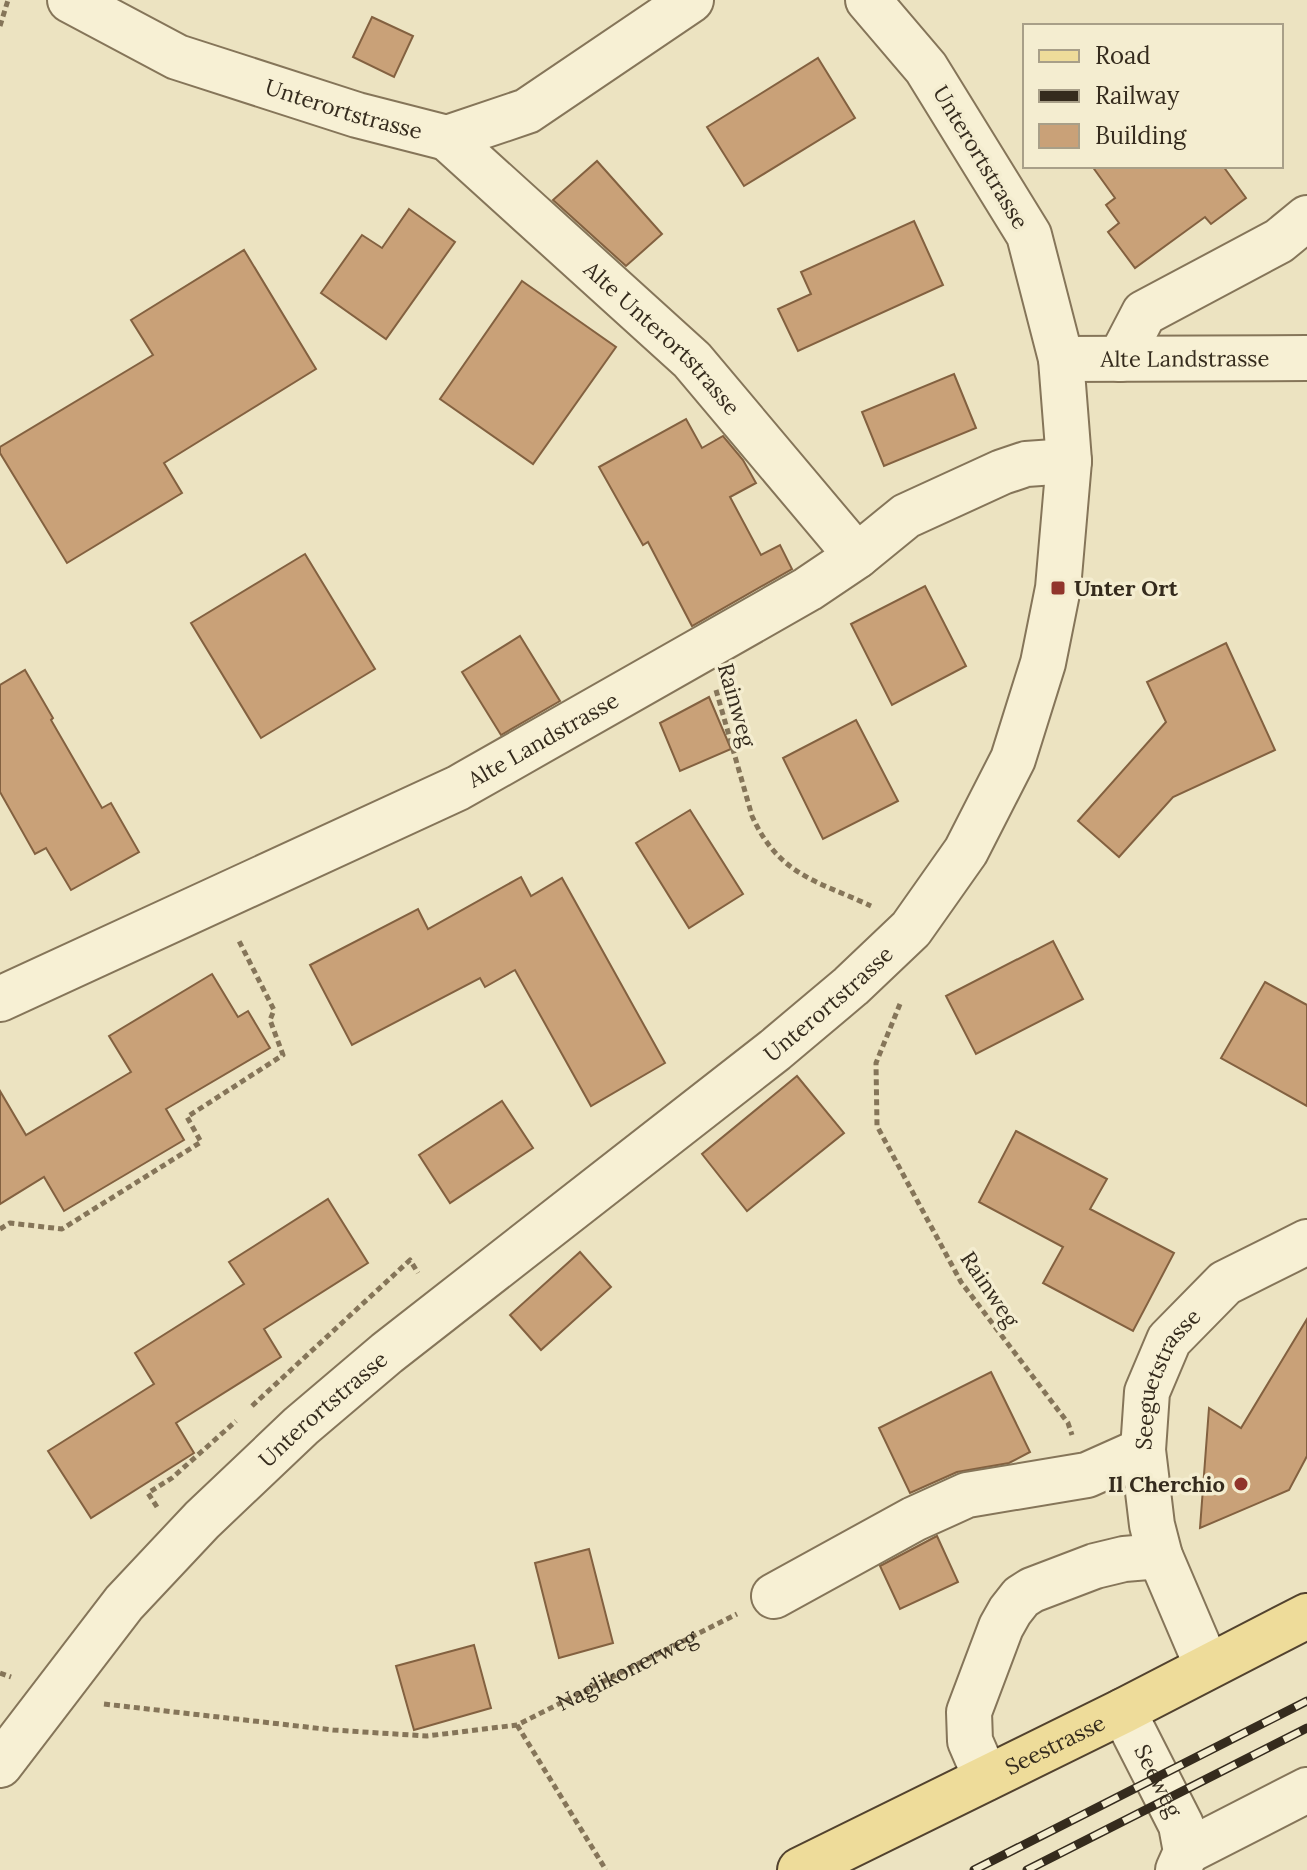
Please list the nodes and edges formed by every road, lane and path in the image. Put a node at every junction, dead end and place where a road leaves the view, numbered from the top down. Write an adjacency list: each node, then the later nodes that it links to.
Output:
1 (8, 0): 5 (path)
2 (70, 0): 6 (street, Unterortstrasse)
3 (691, 0): 6 (street, Unterortstrasse)
4 (868, 0): 9 (street, Unterortstrasse)
5 (0, 26)
6 (447, 138): 12 (street, Alte Unterortstrasse)
7 (1307, 218): 10 (street)
8 (1307, 358): 10 (street, Alte Landstrasse)
9 (1061, 359): 10 (street, Alte Landstrasse); 11 (street, Unterortstrasse)
10 (1120, 359)
11 (1069, 461): 12 (street, Alte Landstrasse); 33 (street, Unterortstrasse)
12 (857, 556): 13 (street, Alte Landstrasse)
13 (704, 649): 14 (path, Rainweg); 16 (street, Alte Landstrasse)
14 (861, 901)
15 (239, 940): 18 (path)
16 (0, 999)
17 (891, 1027): 24 (path, Rainweg)
18 (0, 1229)
19 (1307, 1242): 23 (street, Seeguetstrasse)
20 (410, 1260): 21 (path)
21 (274, 1385)
22 (235, 1422): 25 (path)
23 (1143, 1450): 24 (street); 26 (street, Seeguetstrasse)
24 (1087, 1475): 27 (street)
25 (172, 1478)
26 (1160, 1556): 29 (street, Seeguetstrasse); 34 (street)
27 (774, 1596): 32 (path, Naglikonerweg)
28 (1307, 1616): 29 (main road, Seestrasse)
29 (1207, 1666): 31 (main road, Seestrasse)
30 (91, 1703): 32 (path, Naglikonerweg)
31 (1123, 1711): 34 (main road, Seestrasse); 36 (street, Seeweg)
32 (517, 1725): 37 (path)
33 (0, 1765)
34 (986, 1778): 38 (main road, Seestrasse)
35 (1307, 1790): 36 (street, Seeweg)
36 (1182, 1861)
37 (606, 1870)
38 (800, 1870)

